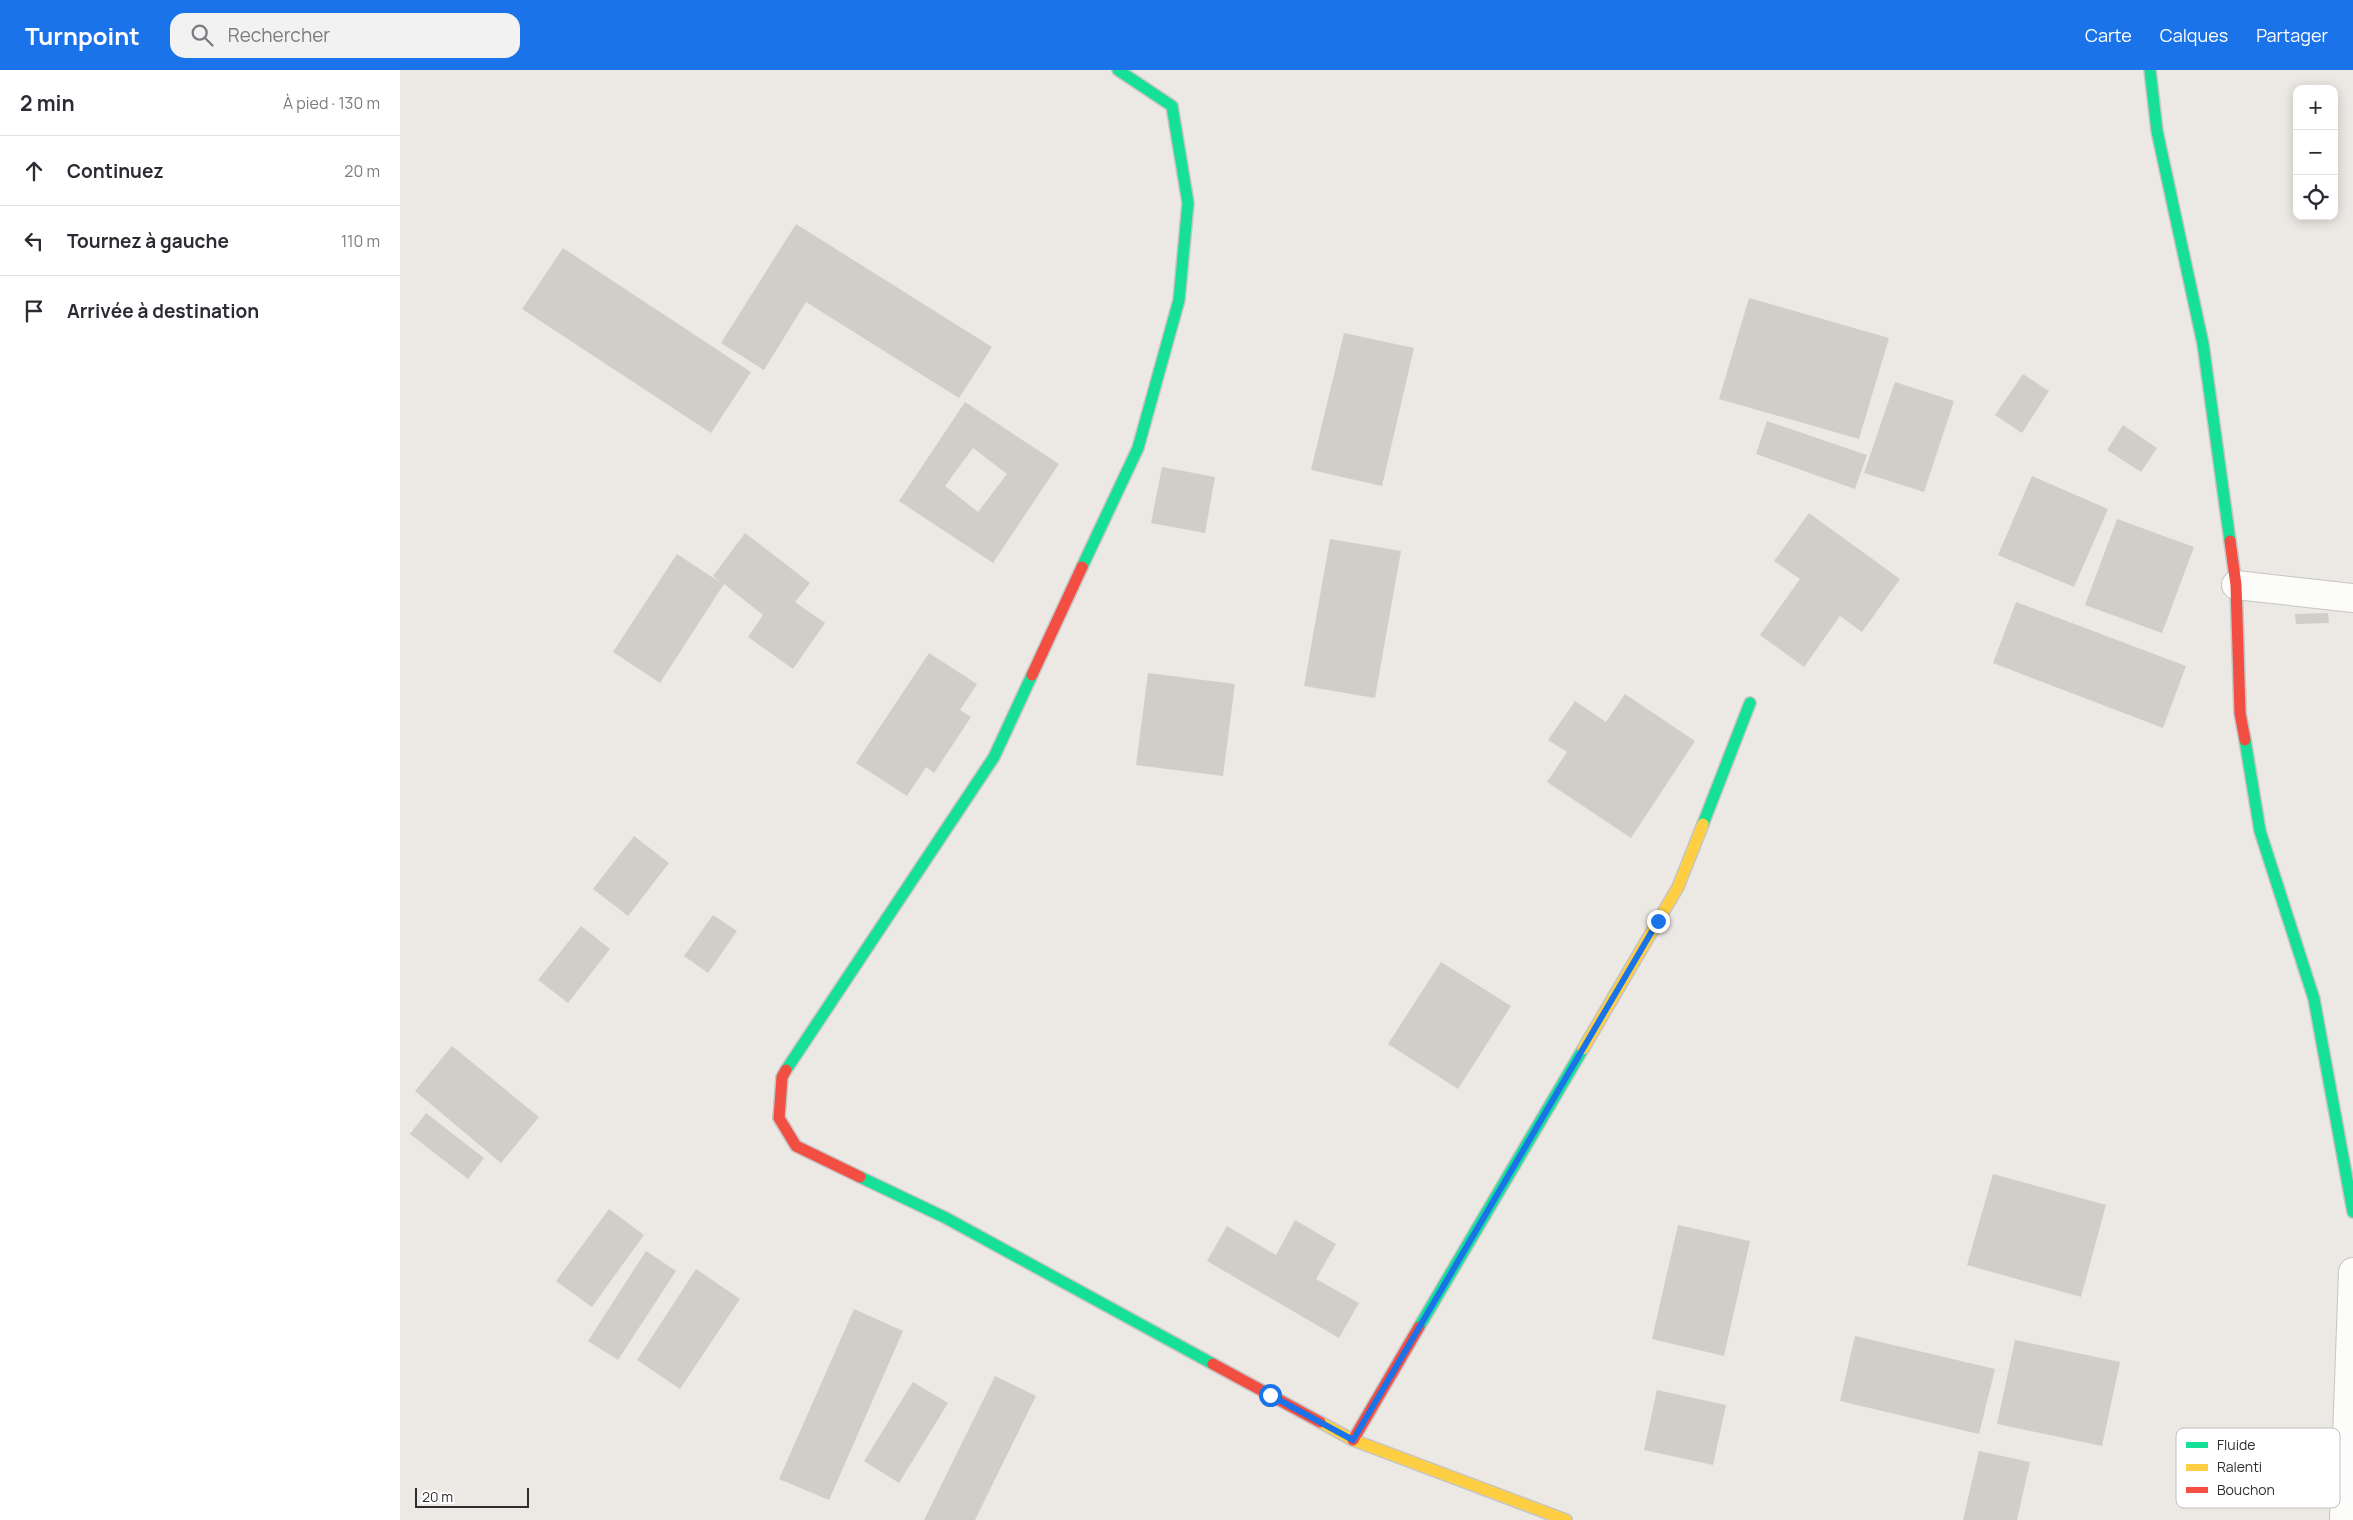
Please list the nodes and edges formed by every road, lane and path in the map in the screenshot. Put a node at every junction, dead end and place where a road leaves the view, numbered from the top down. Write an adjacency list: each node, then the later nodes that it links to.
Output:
1 (1118, 70): 8 (street)
2 (2150, 70): 3 (street)
3 (2236, 585): 4 (street); 6 (street)
4 (2353, 598)
5 (1750, 703): 8 (street)
6 (2353, 1212)
7 (2353, 1272): 10 (street)
8 (1353, 1440): 9 (street)
9 (1566, 1520)
10 (2344, 1520)

